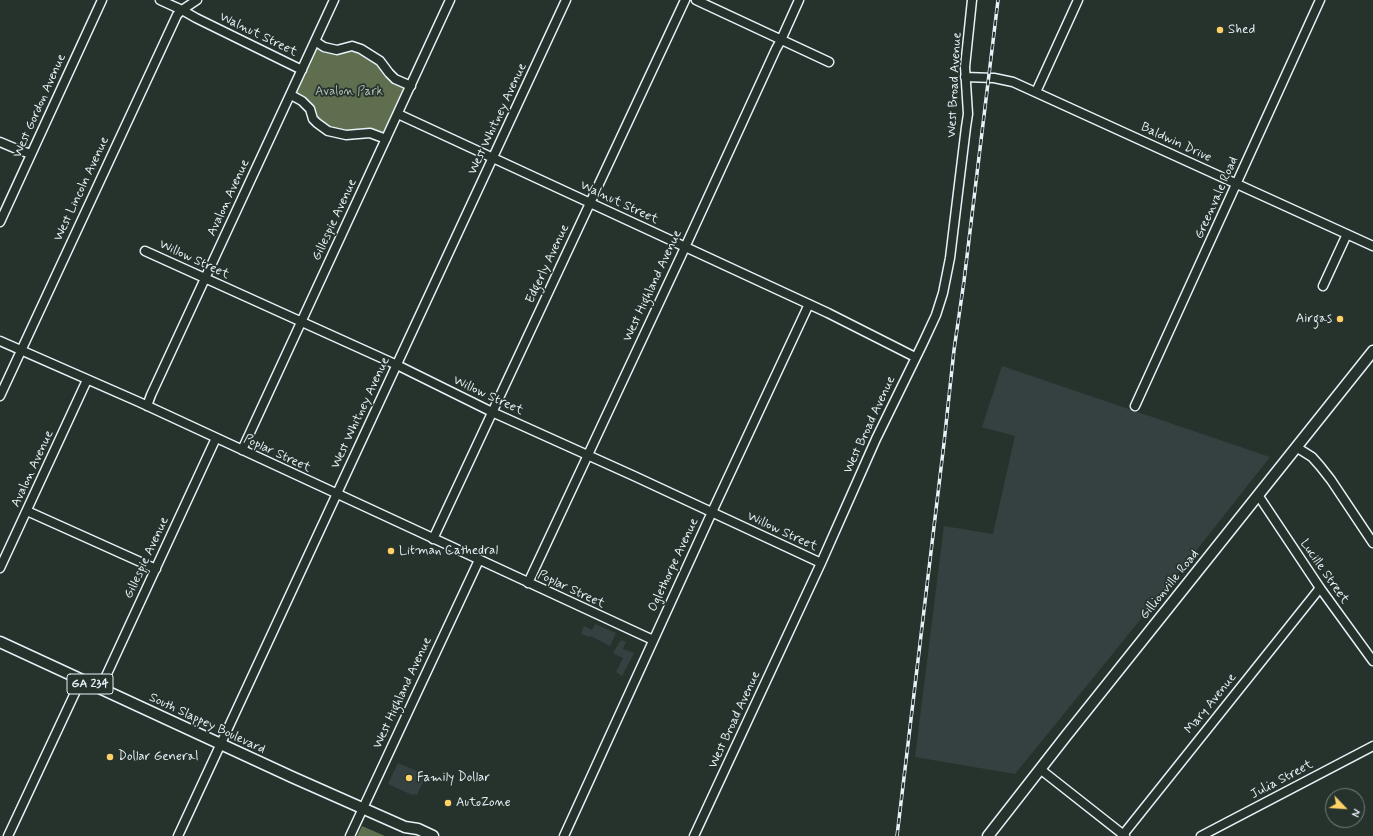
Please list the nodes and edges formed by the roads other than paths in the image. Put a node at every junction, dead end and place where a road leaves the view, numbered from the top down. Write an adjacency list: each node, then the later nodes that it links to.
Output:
1 (102, 0): 25 (street, West Gordon Avenue)
2 (160, 0): 13 (street, Walnut Street)
3 (197, 0): 13 (street, West Lincoln Avenue)
4 (334, 0): 15 (street, Avalon Avenue)
5 (450, 0): 19 (street, Gillespie Avenue)
6 (566, 0): 26 (street, West Whitney Avenue)
7 (685, 0): 28 (street, Edgerly Avenue)
8 (696, 0): 14 (street)
9 (798, 0): 14 (street, West Highland Avenue)
10 (972, 0): 18 (street, West Broad Avenue)
11 (1078, 0): 20 (street)
12 (1320, 0): 27 (street, Greenvale Road)
13 (182, 10): 17 (street, Walnut Street); 39 (street, West Lincoln Avenue)
14 (781, 40): 16 (street); 32 (street, West Highland Avenue)
15 (315, 41): 17 (street, Avalon Avenue); 19 (street, Walnut Street)
16 (829, 62)
17 (302, 70): 21 (street, Avalon Avenue)
18 (965, 77): 20 (street, Baldwin Drive); 41 (street, West Broad Avenue)
19 (411, 86): 22 (street, Gillespie Avenue)
20 (1036, 92): 27 (street, Baldwin Drive)
21 (291, 95): 23 (street); 34 (street, Avalon Avenue)
22 (398, 114): 23 (street, Gillespie Avenue); 26 (street, Walnut Street)
23 (386, 138): 37 (street, Gillespie Avenue)
24 (0, 142): 25 (street)
25 (31, 154): 29 (street, West Gordon Avenue)
26 (493, 158): 28 (street, Walnut Street); 42 (street, West Whitney Avenue)
27 (1236, 184): 30 (street, Baldwin Drive); 46 (street, Greenvale Road)
28 (590, 203): 32 (street, Walnut Street); 47 (street, Edgerly Avenue)
29 (0, 222)
30 (1347, 234): 31 (street, Baldwin Drive); 35 (street)
31 (1373, 246)
32 (684, 247): 36 (street, Walnut Street); 51 (street, West Highland Avenue)
33 (145, 251): 34 (street, Willow Street)
34 (205, 278): 37 (street, Willow Street); 45 (street, Avalon Avenue)
35 (1323, 286)
36 (809, 304): 41 (street, Walnut Street); 55 (street, Oglethorpe Avenue)
37 (301, 322): 42 (street, Willow Street); 50 (street, Gillespie Avenue)
38 (0, 341): 39 (street, Poplar Street)
39 (21, 350): 43 (street, Poplar Street); 44 (street, West Lincoln Avenue)
40 (1373, 351): 49 (main road, Gillionville Road)
41 (915, 357): 59 (street, West Broad Avenue)
42 (397, 365): 47 (street, Willow Street); 52 (street, West Whitney Avenue)
43 (87, 380): 45 (street, Poplar Street); 54 (street, Avalon Avenue)
44 (0, 396)
45 (147, 406): 48 (street, Poplar Street)
46 (1135, 406)
47 (492, 412): 51 (street, Willow Street); 56 (street, Edgerly Avenue)
48 (216, 438): 50 (street, Poplar Street); 61 (street, Gillespie Avenue)
49 (1296, 447): 53 (main road, Gillionville Road); 57 (street)
50 (242, 450): 52 (street, Poplar Street)
51 (588, 455): 55 (street, Willow Street); 62 (street, West Highland Avenue)
52 (337, 494): 56 (street, Poplar Street); 69 (street, West Whitney Avenue)
53 (1258, 495): 63 (street, Lucille Street); 71 (main road, Gillionville Road)
54 (26, 511): 60 (street, Avalon Avenue); 61 (street)
55 (712, 512): 59 (street, Willow Street); 64 (street, Oglethorpe Avenue)
56 (433, 539): 58 (street, Poplar Street)
57 (1373, 543)
58 (479, 560): 62 (street, Poplar Street); 72 (street, West Highland Avenue)
59 (821, 563): 81 (street, West Broad Avenue)
60 (0, 568)
61 (156, 569): 68 (street, Gillespie Avenue)
62 (528, 583): 64 (street, Poplar Street)
63 (1320, 588): 66 (street, Lucille Street); 74 (street, Mary Avenue)
64 (653, 640): 80 (street, Oglethorpe Avenue)
65 (0, 642): 67 (main road, South Slappey Boulevard / GA 234)
66 (1373, 661)
67 (81, 680): 68 (main road, South Slappey Boulevard / GA 234); 75 (street)
68 (100, 689): 69 (main road, South Slappey Boulevard / GA 234)
69 (220, 744): 72 (main road, South Slappey Boulevard / GA 234); 76 (street, West Whitney Avenue)
70 (1373, 746): 83 (street, Julia Street)
71 (1040, 769): 74 (street); 82 (main road, Gillionville Road)
72 (362, 808): 73 (main road, South Slappey Boulevard / GA 234); 77 (street, West Highland Avenue)
73 (405, 827): 78 (main road, South Slappey Boulevard / GA 234); 79 (main road, South Slappey Boulevard / GA 234)
74 (1123, 835)
75 (8, 836)
76 (178, 836)
77 (350, 836)
78 (412, 836)
79 (433, 836)
80 (564, 836)
81 (694, 836)
82 (988, 836)
83 (1201, 836)

